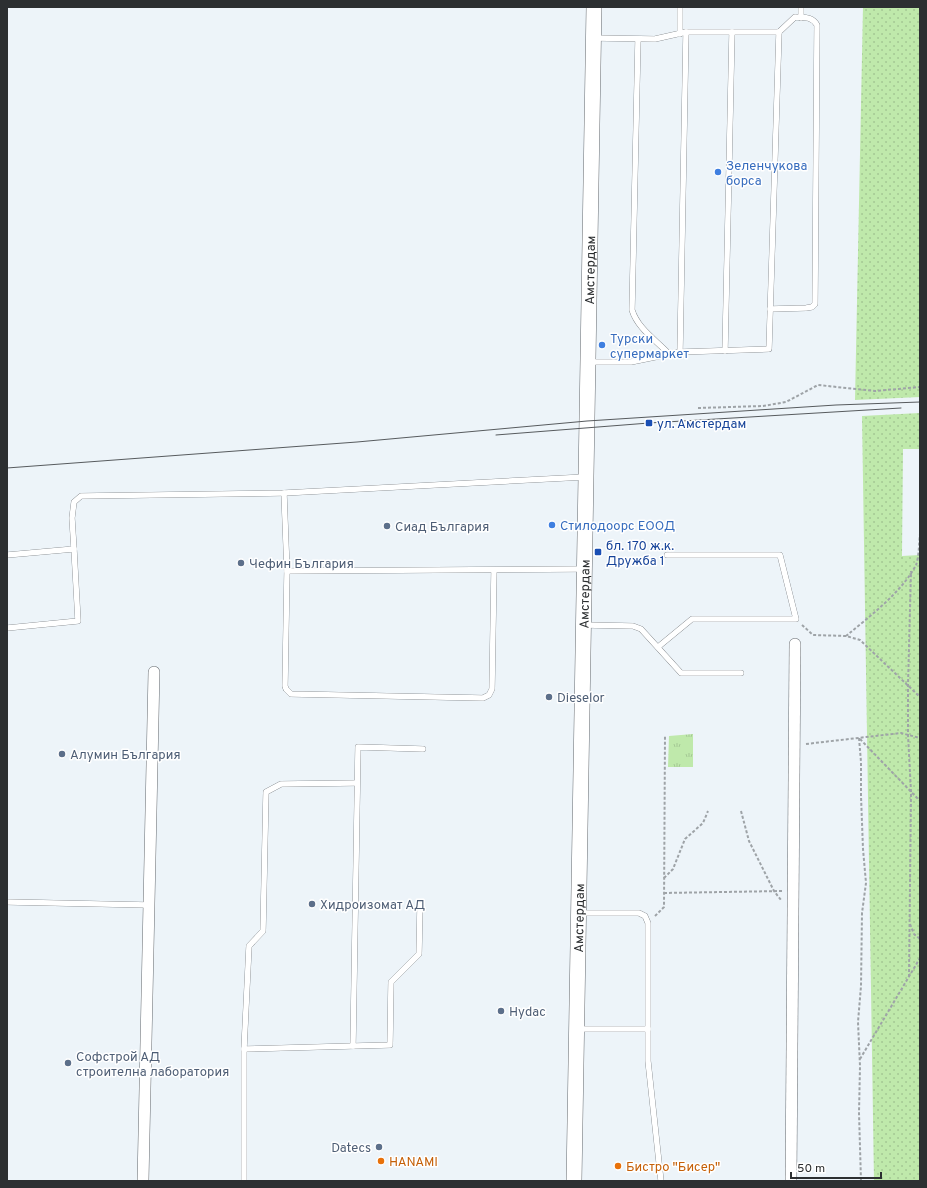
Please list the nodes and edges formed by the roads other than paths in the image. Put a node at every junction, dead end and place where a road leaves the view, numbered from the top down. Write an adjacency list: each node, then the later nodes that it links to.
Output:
1 (594, 7): 9 (street, Амстердам)
2 (680, 7): 8 (lane)
3 (801, 7): 4 (lane)
4 (801, 18): 7 (lane); 11 (lane)
5 (686, 32): 6 (lane); 8 (lane); 13 (lane)
6 (732, 32): 7 (lane); 12 (lane)
7 (779, 32): 11 (lane)
8 (680, 34): 10 (lane)
9 (593, 38): 10 (lane); 15 (street, Амстердам)
10 (638, 39): 14 (lane)
11 (770, 309): 12 (lane)
12 (725, 350): 13 (lane)
13 (680, 352): 14 (lane)
14 (669, 354): 15 (lane)
15 (588, 362): 16 (street, Амстердам)
16 (586, 477): 17 (lane); 21 (street, Амстердам)
17 (284, 493): 18 (lane); 23 (lane)
18 (74, 549): 19 (lane); 25 (lane)
19 (7, 555)
20 (667, 555): 27 (lane)
21 (584, 569): 22 (lane); 24 (street, Амстердам)
22 (494, 570): 23 (lane); 23 (lane)
23 (287, 571)
24 (584, 625): 27 (lane); 35 (street, Амстердам)
25 (7, 628)
26 (795, 644): 44 (street)
27 (658, 647): 29 (lane)
28 (154, 672): 33 (street)
29 (741, 673)
30 (423, 749): 31 (lane)
31 (357, 783): 38 (lane); 39 (lane)
32 (7, 902): 33 (lane)
33 (149, 905): 40 (street)
34 (420, 905): 38 (lane)
35 (578, 913): 36 (street, Амстердам); 37 (lane)
36 (576, 1029): 37 (lane); 42 (street, Амстердам)
37 (648, 1029): 43 (lane)
38 (353, 1046): 39 (lane)
39 (244, 1049): 41 (lane)
40 (143, 1181)
41 (244, 1181)
42 (574, 1181)
43 (661, 1181)
44 (791, 1181)

